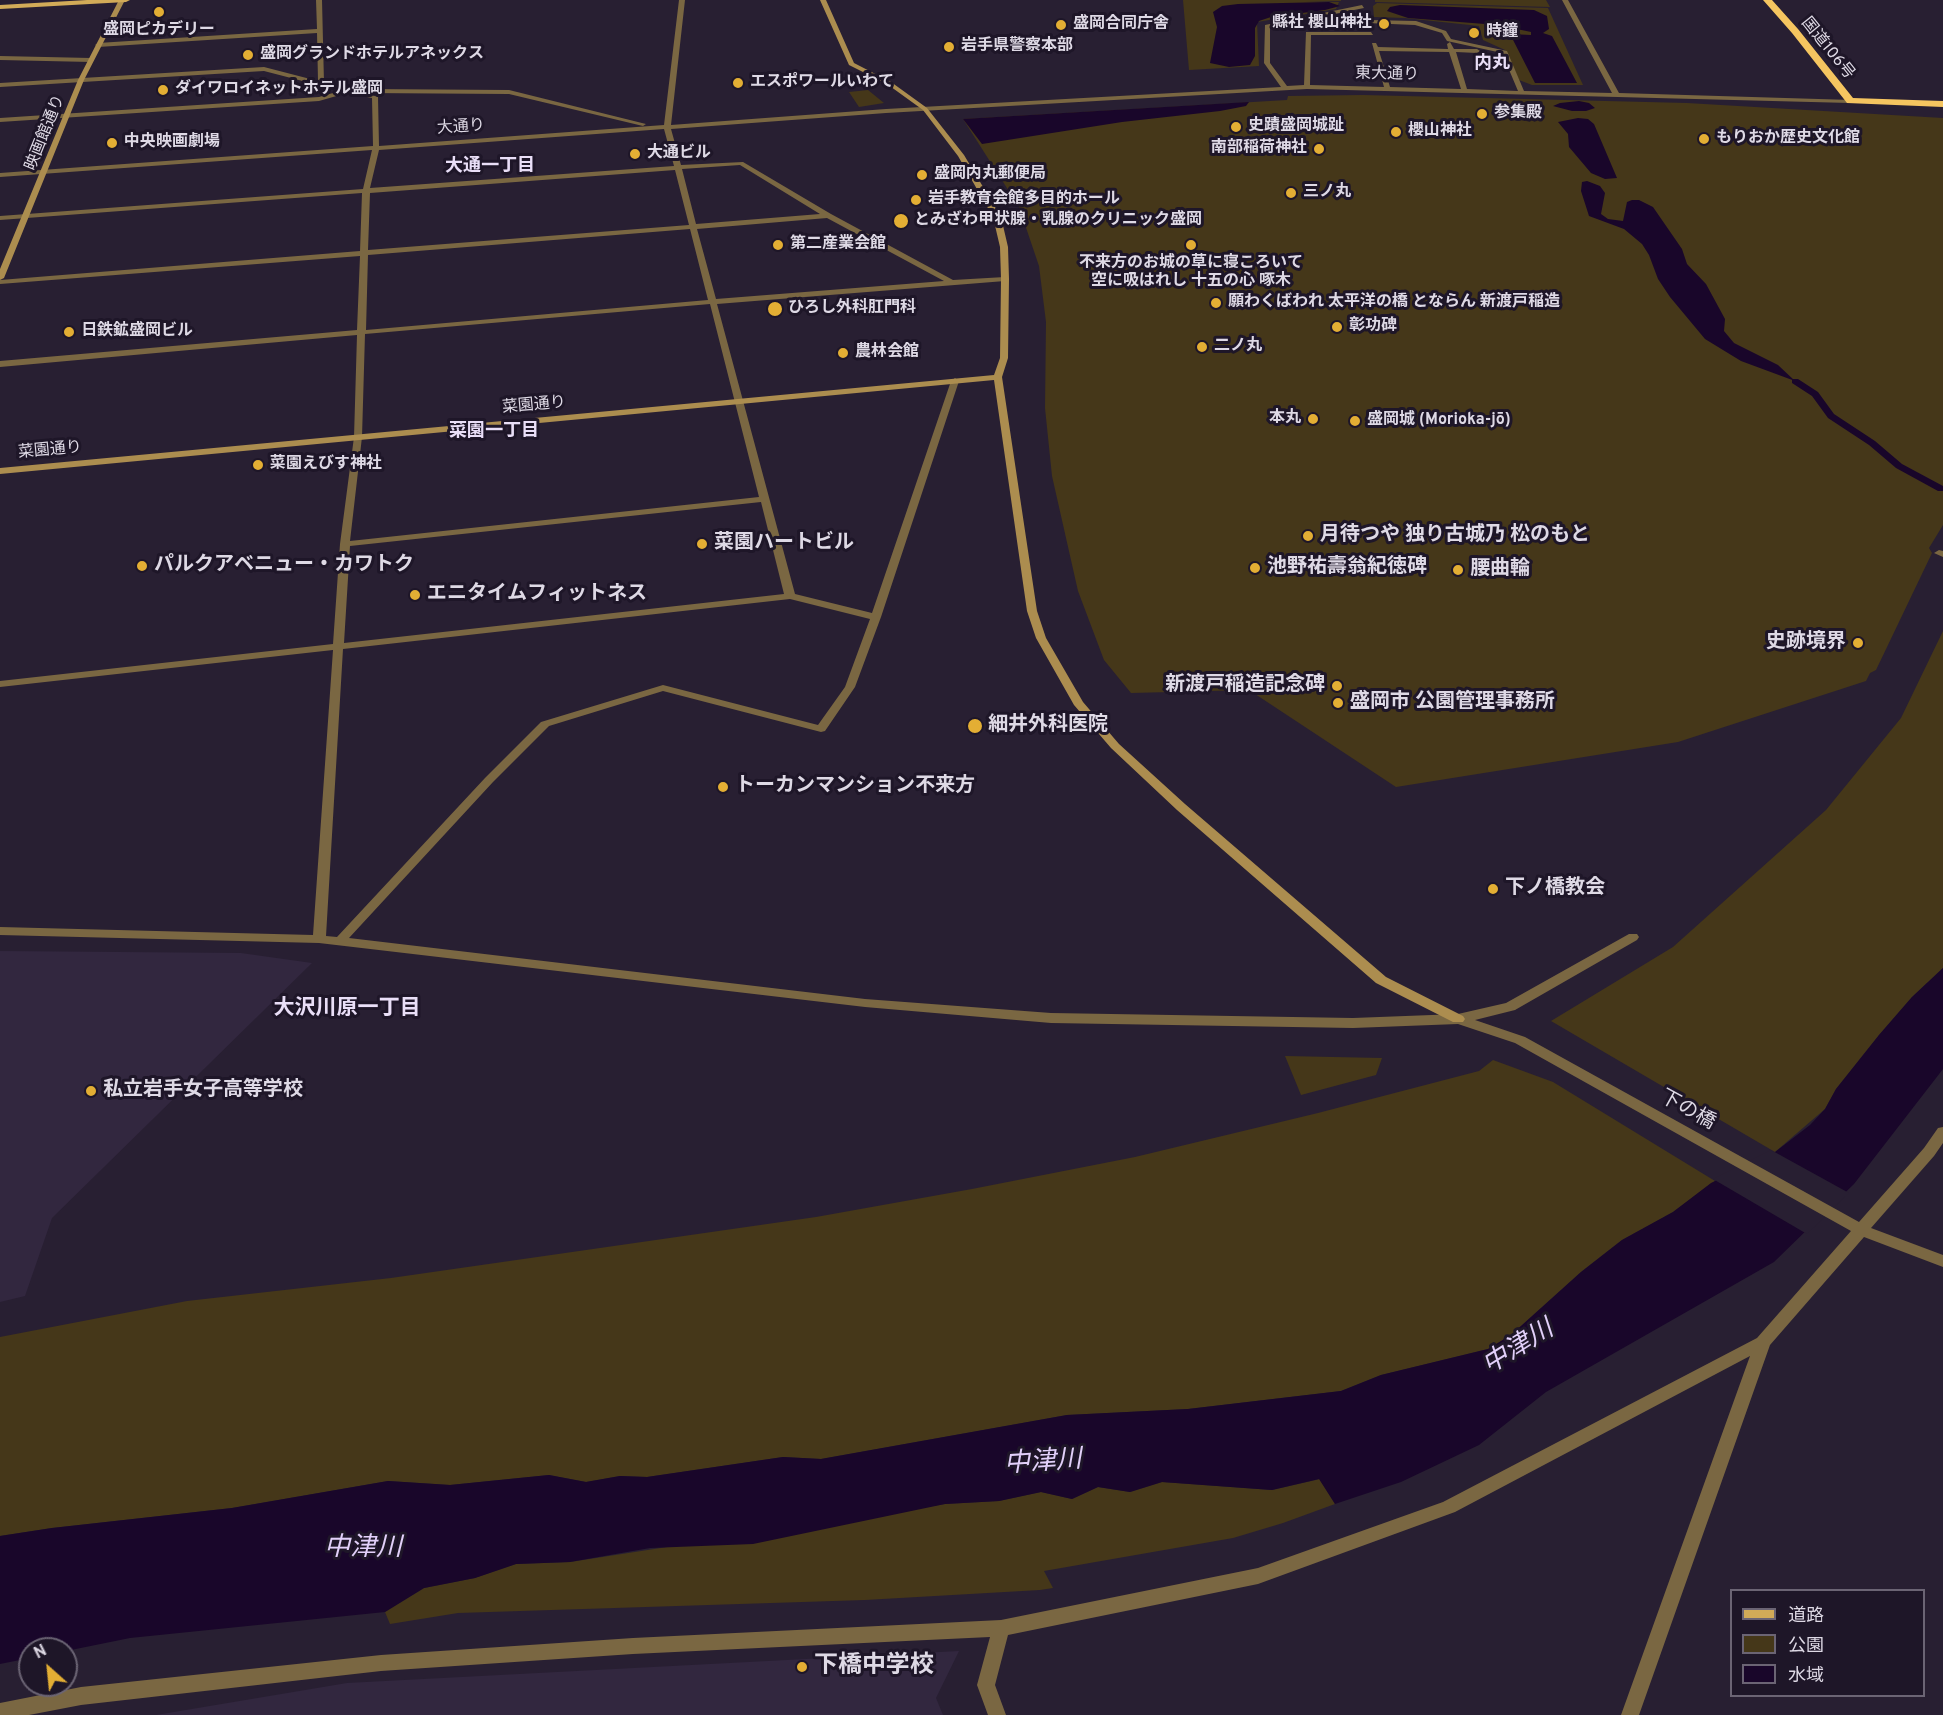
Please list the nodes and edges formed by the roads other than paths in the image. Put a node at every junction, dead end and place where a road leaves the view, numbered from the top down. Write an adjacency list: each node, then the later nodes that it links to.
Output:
1 (122, 0): 2 (main road); 9 (main road); 15 (street, 映画館通り)
2 (126, 0)
3 (319, 0): 12 (street)
4 (682, 0): 36 (street)
5 (822, 0): 33 (street)
6 (1565, 0): 30 (street)
7 (1767, 0): 31 (highway, 国道106号)
8 (1361, 3): 10 (street); 11 (street)
9 (0, 7)
10 (1315, 16): 11 (street); 25 (street)
11 (1368, 20): 13 (street); 14 (street)
12 (321, 31): 15 (street); 23 (street)
13 (1371, 34): 16 (street); 24 (street)
14 (1449, 40): 17 (street); 18 (street)
15 (98, 45): 20 (street, 映画館通り)
16 (1376, 49): 17 (street); 26 (street)
17 (1451, 51): 18 (street); 27 (street)
18 (1505, 52): 29 (street)
19 (0, 58): 20 (street)
20 (92, 60): 21 (street, 映画館通り)
21 (81, 80): 22 (street); 23 (street); 34 (street, 映画館通り)
22 (0, 85)
23 (321, 86): 28 (street)
24 (1307, 87): 25 (street, 東大通り); 26 (street, 東大通り)
25 (1285, 88): 33 (street, 東大通り)
26 (1387, 88): 27 (street, 東大通り)
27 (1464, 90): 29 (street, 東大通り)
28 (347, 91): 34 (street); 36 (street); 37 (street)
29 (1521, 91): 30 (street, 東大通り)
30 (1616, 94): 31 (street, 東大通り)
31 (1850, 101): 32 (highway, 国道106号)
32 (1943, 104)
33 (925, 109): 36 (street, 大通り); 47 (street)
34 (66, 116): 35 (street); 39 (street, 映画館通り)
35 (0, 120)
36 (667, 127): 37 (street, 大通り); 38 (street)
37 (376, 147): 39 (street, 大通り); 41 (street)
38 (676, 168): 41 (street); 43 (street); 45 (street)
39 (44, 172): 40 (street, 大通り); 42 (street, 映画館通り)
40 (0, 175)
41 (366, 191): 42 (street); 46 (street)
42 (27, 215): 44 (street); 48 (street, 映画館通り)
43 (828, 216): 45 (street); 49 (street)
44 (0, 218)
45 (694, 226): 46 (street); 50 (street)
46 (364, 253): 48 (street); 51 (street)
47 (1005, 279): 49 (street); 53 (street)
48 (0, 280)
49 (950, 281): 50 (street)
50 (712, 302): 51 (street); 55 (street)
51 (362, 331): 52 (street); 56 (street)
52 (0, 364)
53 (998, 377): 54 (street, 菜園通り); 68 (street)
54 (955, 381): 55 (street, 菜園通り); 61 (street)
55 (738, 401): 56 (street, 菜園通り); 58 (street)
56 (358, 437): 57 (street, 菜園通り); 59 (street)
57 (0, 471)
58 (764, 499): 59 (street); 60 (street)
59 (345, 544): 62 (street)
60 (790, 596): 61 (street); 62 (street)
61 (876, 617): 67 (street)
62 (339, 645): 63 (street); 66 (street)
63 (0, 684)
64 (0, 931): 66 (street)
65 (1633, 937): 68 (street)
66 (319, 939): 67 (street)
67 (339, 942): 68 (street)
68 (1458, 1019): 70 (street, 下の橋)
69 (1943, 1132): 70 (street)
70 (1861, 1230): 71 (street, 下の橋); 72 (street)
71 (1943, 1261)
72 (1763, 1342): 73 (street); 76 (street)
73 (1001, 1628): 74 (street); 75 (street)
74 (0, 1712)
75 (997, 1715)
76 (1630, 1715)

